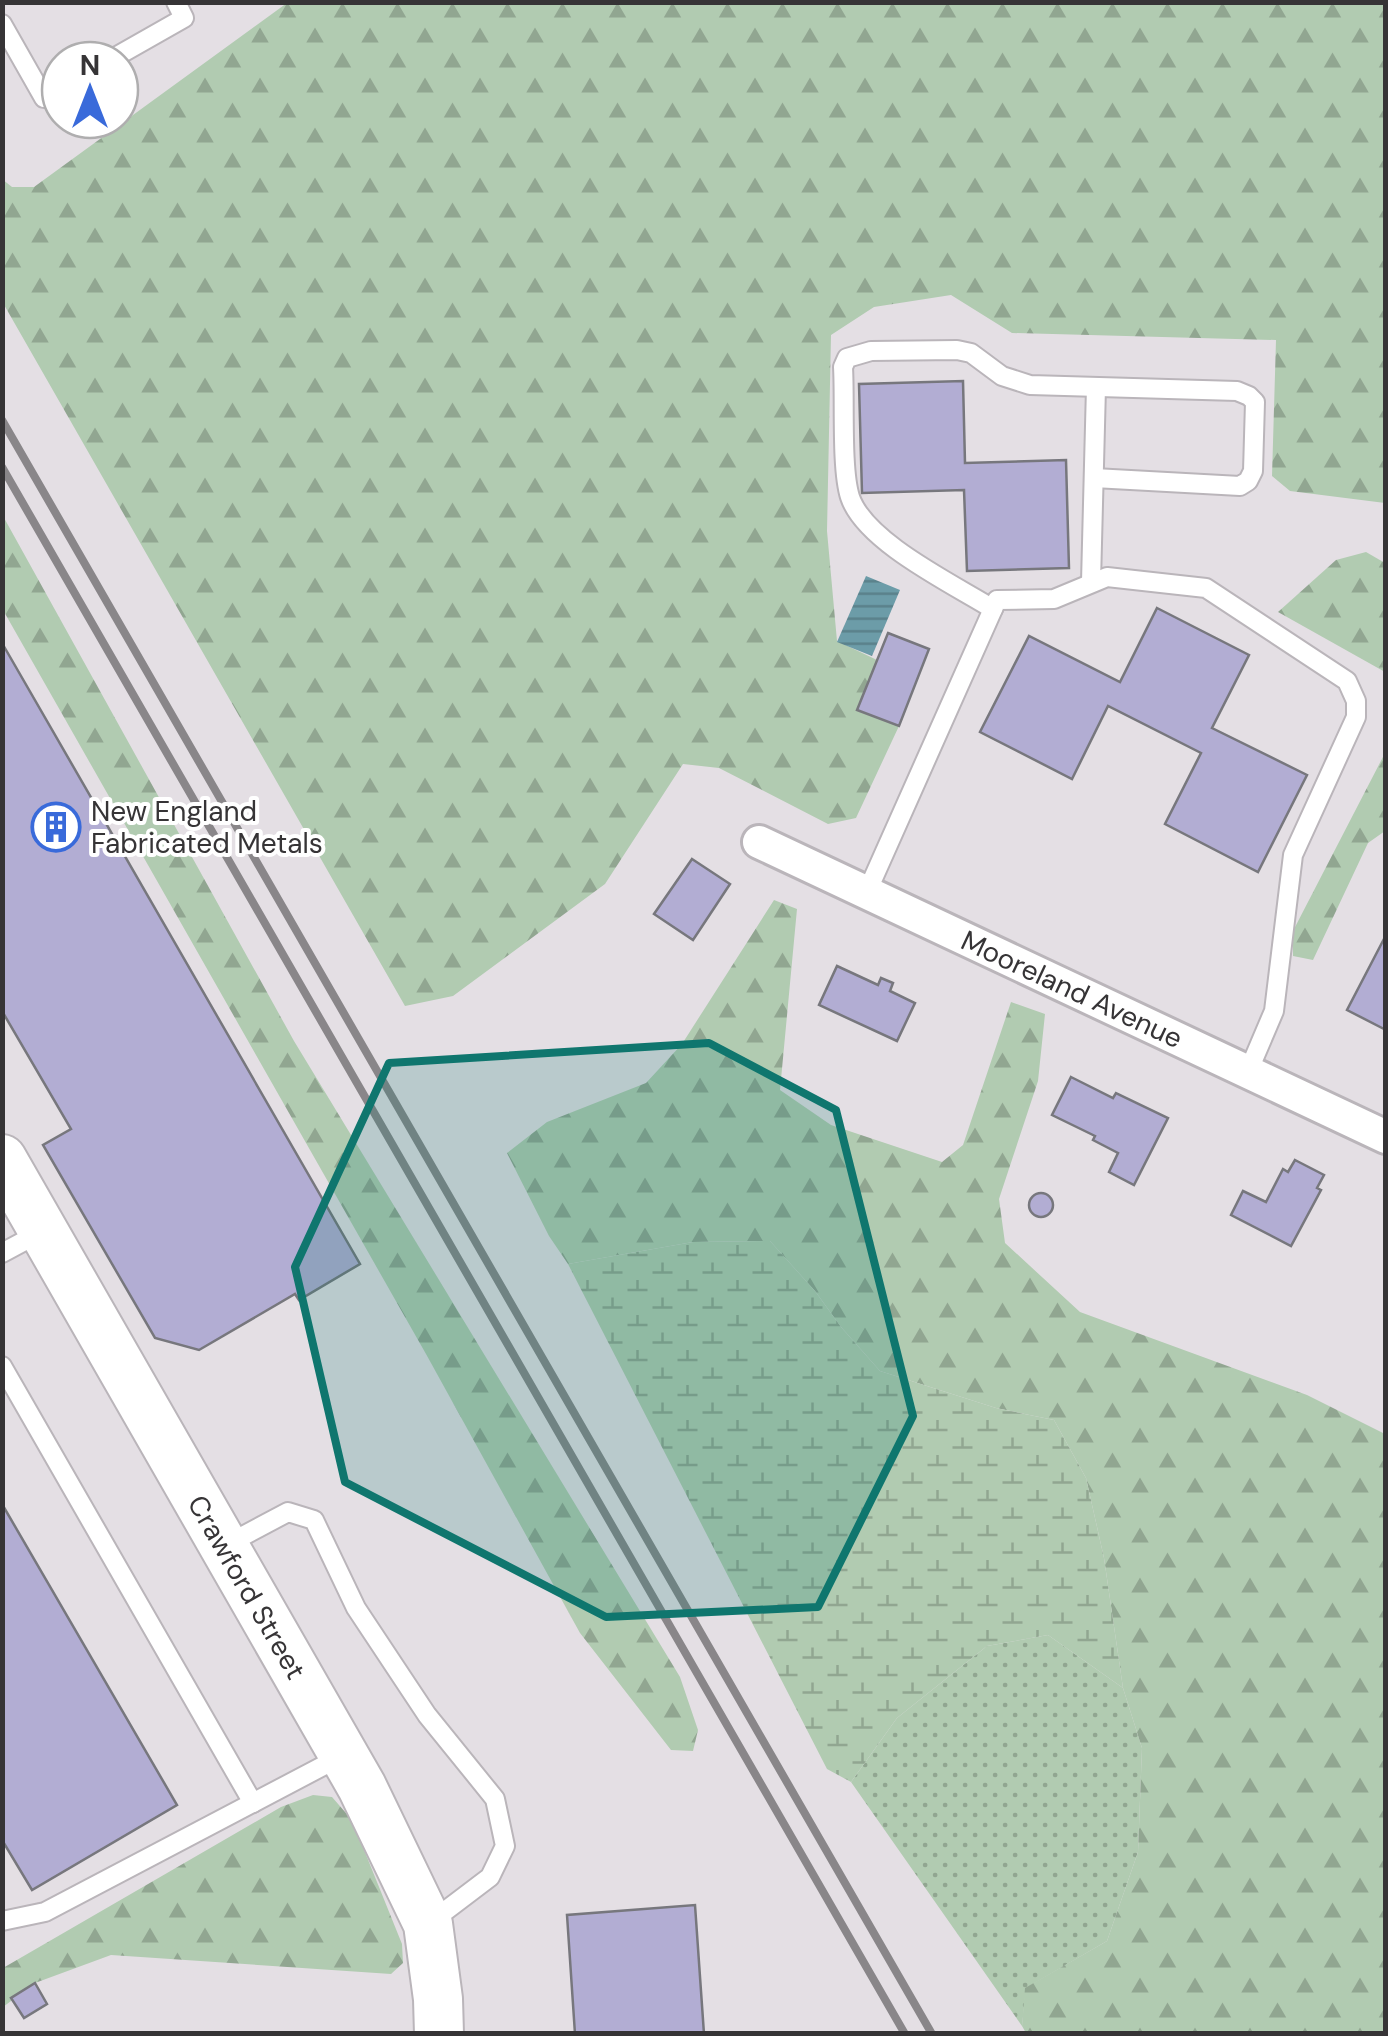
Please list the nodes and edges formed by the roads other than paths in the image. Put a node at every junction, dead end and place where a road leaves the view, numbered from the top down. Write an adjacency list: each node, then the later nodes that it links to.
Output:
1 (176, 2): 3 (lane)
2 (2, 24): 4 (lane)
3 (140, 43)
4 (40, 91)
5 (1096, 387): 6 (lane); 6 (lane); 8 (lane)
6 (1094, 478): 7 (lane)
7 (1091, 582): 8 (lane); 11 (lane)
8 (993, 609): 10 (lane)
9 (759, 842): 10 (street, Mooreland Avenue)
10 (868, 892): 11 (street, Mooreland Avenue)
11 (1248, 1072): 12 (street, Mooreland Avenue)
12 (1386, 1137)
13 (2, 1159): 14 (main road, Crawford Street)
14 (44, 1231): 15 (lane); 17 (main road, Crawford Street)
15 (2, 1253)
16 (2, 1366): 19 (lane)
17 (224, 1546): 18 (main road, Crawford Street); 21 (lane)
18 (344, 1755): 19 (lane); 21 (main road, Crawford Street)
19 (253, 1803): 20 (lane)
20 (2, 1921)
21 (428, 1924): 22 (main road, Crawford Street)
22 (439, 2034)

